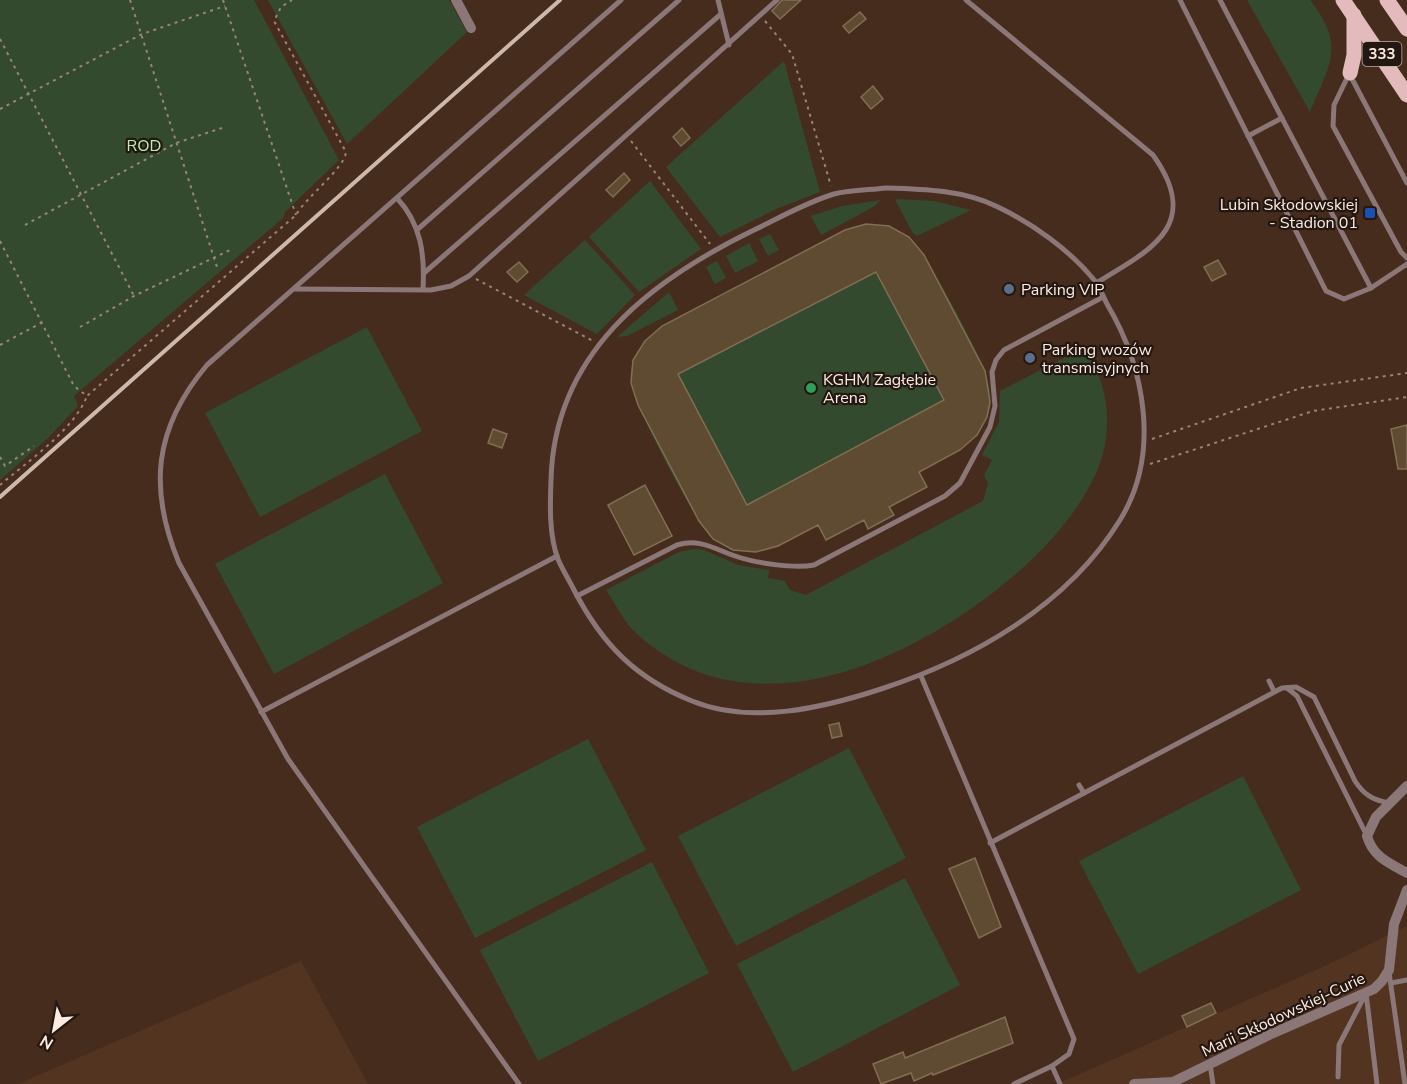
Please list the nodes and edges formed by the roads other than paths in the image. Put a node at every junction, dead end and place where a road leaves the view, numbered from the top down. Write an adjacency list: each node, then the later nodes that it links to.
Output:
1 (456, 0): 13 (street)
2 (621, 0): 21 (lane)
3 (679, 0): 22 (lane)
4 (718, 0): 11 (lane)
5 (777, 0): 15 (lane)
6 (966, 0): 26 (lane)
7 (1180, 0): 19 (lane)
8 (1220, 0): 18 (lane)
9 (1343, 0): 12 (main road, 333)
10 (1387, 0): 14 (main road, 333)
11 (722, 14): 15 (lane); 25 (lane)
12 (1354, 15): 16 (main road); 17 (main road, 333)
13 (471, 28)
14 (1407, 29)
15 (729, 45): 29 (lane)
16 (1350, 73): 20 (lane); 23 (lane)
17 (1407, 95)
18 (1282, 118): 19 (lane); 27 (lane)
19 (1248, 136): 27 (lane)
20 (1407, 183)
21 (397, 198): 22 (lane); 28 (lane)
22 (418, 230): 25 (lane)
23 (1407, 258)
24 (1407, 264): 27 (lane)
25 (424, 273): 29 (lane)
26 (1096, 282): 30 (lane); 31 (lane)
27 (1371, 288)
28 (294, 289): 29 (lane); 37 (lane)
29 (423, 289)
30 (1103, 297): 32 (lane); 33 (lane)
31 (556, 556): 32 (lane); 37 (lane)
32 (577, 596): 33 (lane)
33 (921, 676): 43 (lane)
34 (1269, 681): 36 (lane)
35 (1287, 688): 36 (lane); 41 (lane); 42 (lane)
36 (1274, 691): 40 (lane)
37 (261, 712): 56 (lane)
38 (1079, 785): 40 (lane)
39 (1407, 786): 41 (street)
40 (1084, 793): 43 (lane)
41 (1389, 803): 42 (street)
42 (1367, 836): 44 (street)
43 (990, 843): 53 (lane)
44 (1407, 873)
45 (1407, 890): 46 (street)
46 (1389, 970): 48 (lane); 49 (street, Marii Skłodowskiej-Curie)
47 (1407, 980): 48 (lane)
48 (1391, 983): 51 (lane)
49 (1366, 993): 52 (street, Marii Skłodowskiej-Curie); 54 (lane); 61 (lane)
50 (1407, 1043): 51 (lane)
51 (1400, 1044): 62 (lane)
52 (1210, 1064): 55 (street, Marii Skłodowskiej-Curie); 60 (lane)
53 (1052, 1066): 57 (lane); 58 (lane)
54 (1338, 1077)
55 (1172, 1083): 59 (street, Marii Skłodowskiej-Curie)
56 (519, 1084)
57 (1014, 1084)
58 (1060, 1084)
59 (1134, 1084)
60 (1213, 1084)
61 (1377, 1084)
62 (1405, 1084)

